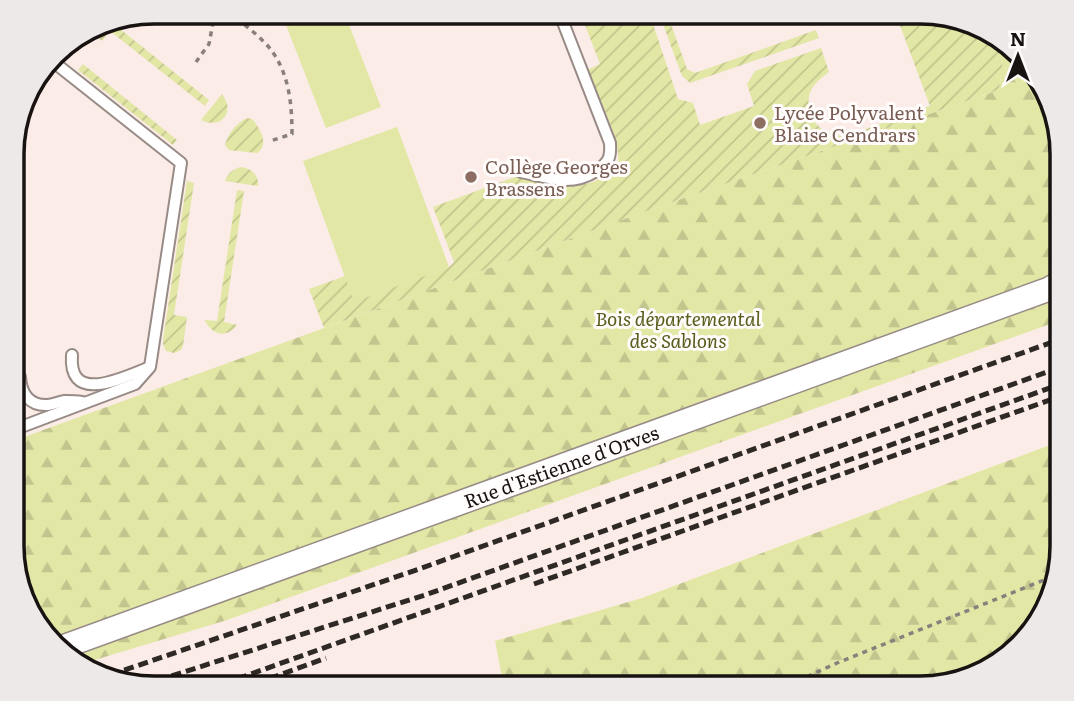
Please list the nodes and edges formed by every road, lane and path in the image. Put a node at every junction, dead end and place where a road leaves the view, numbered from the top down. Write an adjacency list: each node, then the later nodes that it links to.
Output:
1 (213, 24): 4 (path)
2 (243, 24): 6 (path)
3 (564, 24): 7 (lane)
4 (196, 62)
5 (60, 67): 10 (lane)
6 (270, 141)
7 (521, 172)
8 (1049, 289): 17 (street, Rue d'Estienne d'Orves)
9 (72, 355): 10 (lane)
10 (150, 367): 12 (lane)
11 (24, 394): 12 (lane)
12 (88, 402): 14 (lane)
13 (24, 419): 14 (lane)
14 (35, 421): 15 (lane)
15 (24, 426)
16 (1045, 580): 18 (path)
17 (70, 645)
18 (807, 676)

